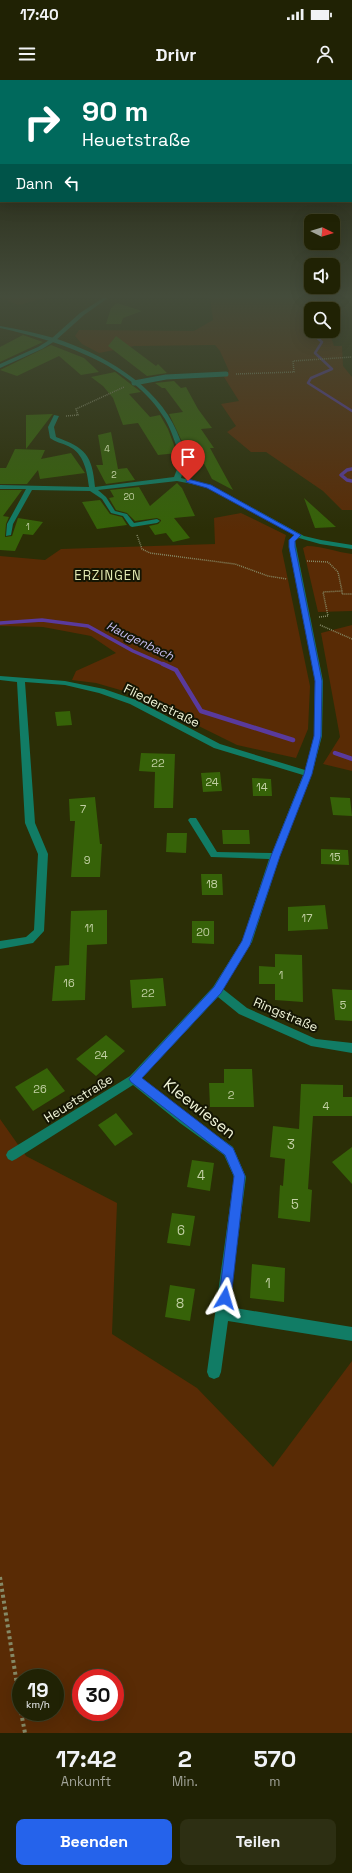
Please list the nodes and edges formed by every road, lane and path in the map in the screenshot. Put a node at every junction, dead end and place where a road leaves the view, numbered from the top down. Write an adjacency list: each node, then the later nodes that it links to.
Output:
1 (121, 375): 3 (street)
2 (203, 375): 3 (lane)
3 (134, 383): 4 (path); 5 (street)
4 (56, 416): 8 (street)
5 (177, 479): 8 (street); 12 (street)
6 (0, 487): 7 (street)
7 (29, 489): 8 (street); 11 (street)
8 (92, 489): 10 (street)
9 (157, 521): 10 (street)
10 (132, 525): 15 (path)
11 (8, 535)
12 (298, 535): 13 (street); 14 (street, Heuetstraße)
13 (352, 547)
14 (295, 561): 15 (street, Heuetstraße); 16 (path)
15 (298, 580): 18 (street, Heuetstraße)
16 (342, 591): 17 (path); 18 (path)
17 (352, 594)
18 (306, 619): 19 (path); 22 (street, Heuetstraße)
19 (352, 639)
20 (0, 678): 21 (street, Fliederstraße)
21 (21, 679): 22 (street, Fliederstraße); 25 (street)
22 (308, 774): 24 (street, Heuetstraße)
23 (193, 820): 24 (street)
24 (275, 856): 26 (street, Heuetstraße)
25 (0, 945)
26 (217, 990): 27 (street, Ringstraße); 28 (street, Heuetstraße)
27 (352, 1048)
28 (134, 1079): 29 (street, Heuetstraße); 30 (street, Kleewiesen)
29 (12, 1155)
30 (223, 1313): 31 (street); 32 (street, Kleewiesen)
31 (352, 1334)
32 (214, 1372)
33 (0, 1577): 34 (path)
34 (14, 1669)
35 (23, 1721): 36 (path)
36 (25, 1733)

